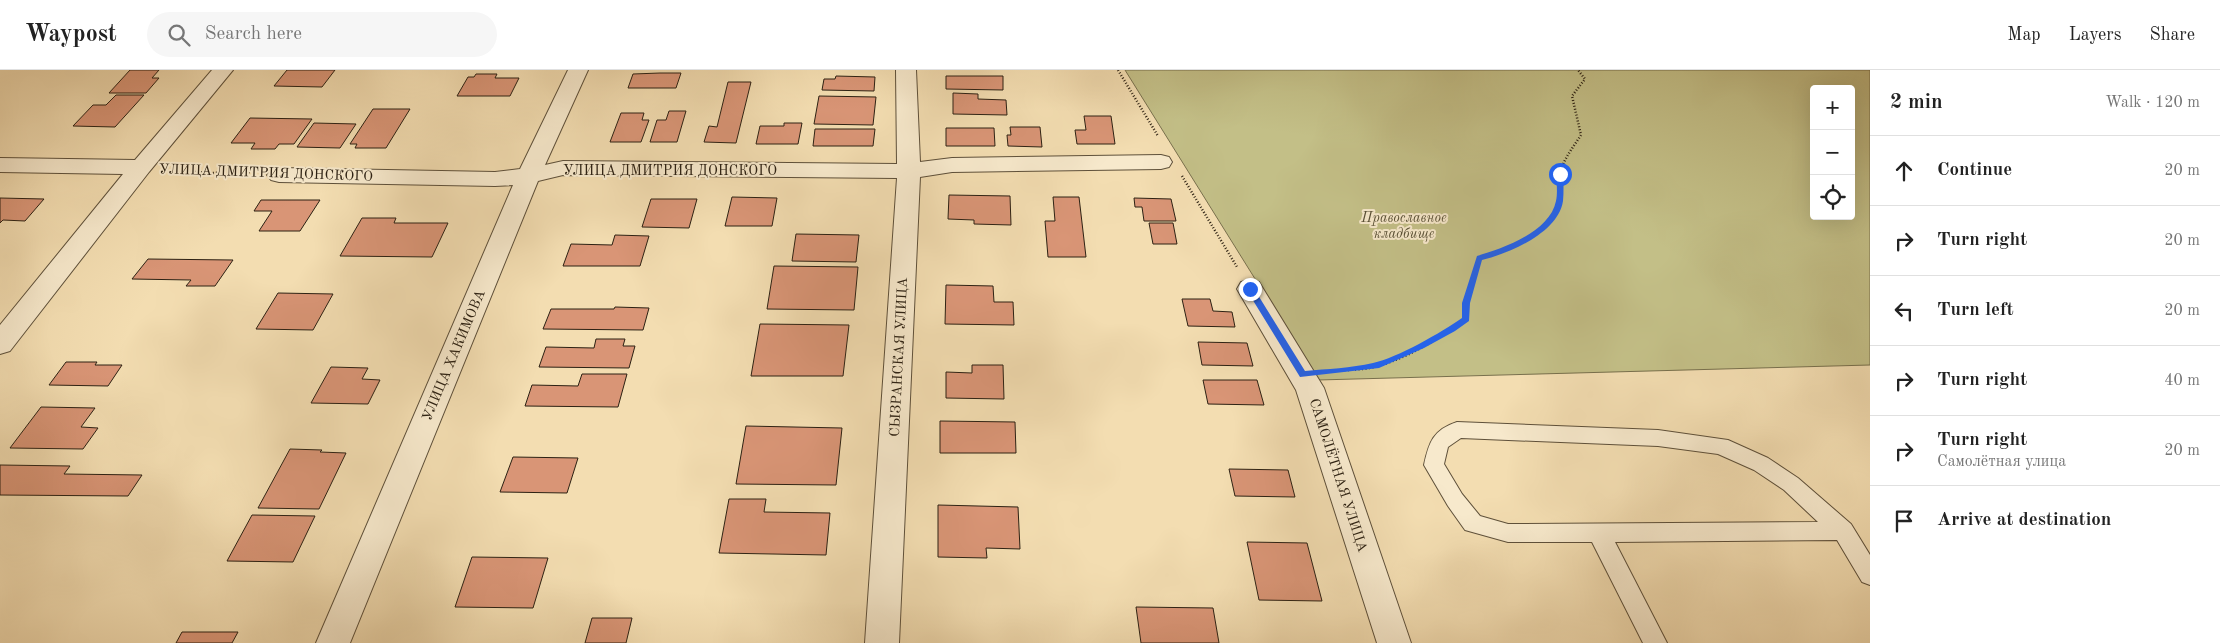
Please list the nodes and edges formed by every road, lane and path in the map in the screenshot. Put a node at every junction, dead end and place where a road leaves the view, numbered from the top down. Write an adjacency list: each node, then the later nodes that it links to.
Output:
1 (223, 70): 7 (street)
2 (578, 70): 10 (street, УЛИЦА ХАКИМОВА)
3 (906, 70): 8 (street, СЫЗРАНСКАЯ УЛИЦА)
4 (1578, 70): 13 (path)
5 (1161, 162): 8 (street, УЛИЦА ДМИТРИЯ ДОНСКОГО)
6 (0, 165): 7 (street, УЛИЦА ДМИТРИЯ ДОНСКОГО)
7 (141, 166): 9 (path, УЛИЦА ДМИТРИЯ ДОНСКОГО); 12 (street)
8 (909, 171): 10 (street, УЛИЦА ДМИТРИЯ ДОНСКОГО); 18 (street, СЫЗРАНСКАЯ УЛИЦА)
9 (279, 175): 10 (street, УЛИЦА ДМИТРИЯ ДОНСКОГО)
10 (528, 176): 17 (street, УЛИЦА ХАКИМОВА)
11 (1250, 289): 13 (street, САМОЛЁТНАЯ УЛИЦА)
12 (0, 344)
13 (1303, 375): 19 (street, САМОЛЁТНАЯ УЛИЦА)
14 (1843, 531): 15 (lane); 15 (lane); 16 (lane)
15 (1600, 533): 20 (lane)
16 (1870, 575)
17 (332, 643)
18 (882, 643)
19 (1394, 643)
20 (1655, 643)

